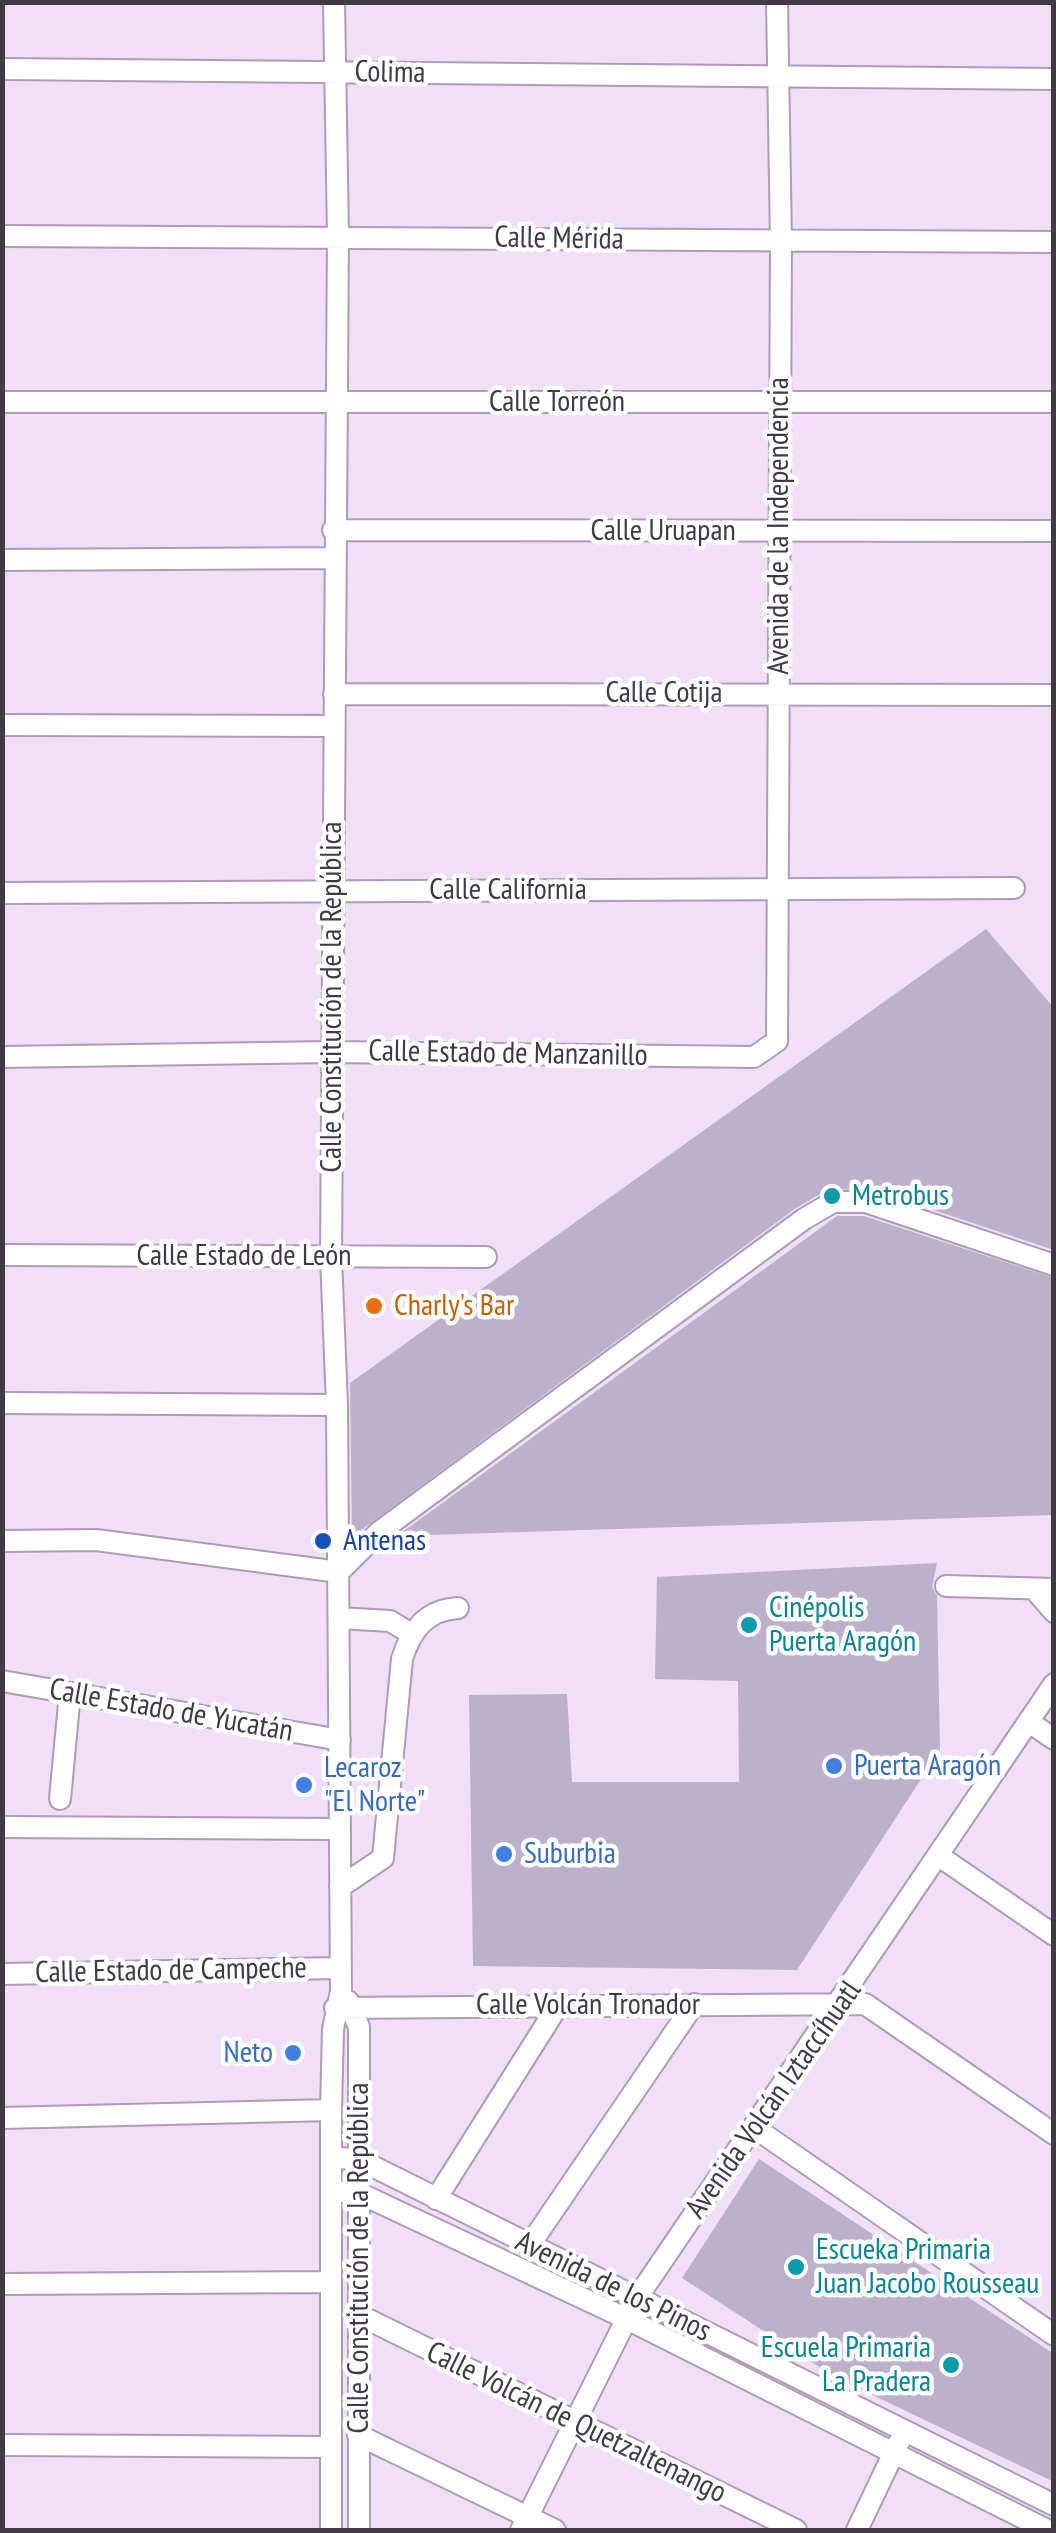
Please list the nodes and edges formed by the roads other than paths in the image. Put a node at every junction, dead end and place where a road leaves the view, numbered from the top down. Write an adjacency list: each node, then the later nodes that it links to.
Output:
1 (334, 2): 4 (street, Calle Constitución de la República)
2 (778, 2): 5 (street, Avenida de la Independencia)
3 (2, 68): 4 (street, Colima)
4 (335, 73): 5 (street, Colima); 7 (street, Calle Constitución de la República)
5 (778, 77): 6 (street, Colima); 10 (street, Avenida de la Independencia)
6 (1054, 79)
7 (338, 235): 8 (street, Calle Mérida); 10 (street, Calle Mérida); 12 (street, Calle Constitución de la República)
8 (2, 236)
9 (1054, 242): 10 (street, Calle Mérida)
10 (781, 243): 13 (street, Avenida de la Independencia)
11 (2, 402): 12 (street, Calle Torreón)
12 (335, 402): 13 (street, Calle Torreón); 15 (street, Calle Constitución de la República)
13 (780, 402): 14 (street); 17 (street, Avenida de la Independencia)
14 (1054, 402)
15 (333, 530): 17 (street, Calle Uruapan); 18 (street, Calle Constitución de la República)
16 (1054, 530): 17 (street, Calle Uruapan)
17 (778, 531): 20 (street, Avenida de la Independencia)
18 (333, 558): 19 (street); 21 (street, Calle Constitución de la República)
19 (2, 560)
20 (779, 693): 21 (street, Calle Cotija); 22 (street, Calle Cotija); 27 (street, Avenida de la Independencia)
21 (334, 694): 24 (street, Calle Constitución de la República)
22 (1054, 695)
23 (2, 725): 24 (street)
24 (332, 726): 26 (street, Calle Constitución de la República)
25 (1014, 888): 27 (street, Calle California)
26 (333, 890): 27 (street, Calle California); 28 (street, Calle California); 30 (street, Calle Constitución de la República)
27 (781, 891): 29 (street, Avenida de la Independencia)
28 (2, 893)
29 (772, 1048): 30 (street, Calle Estado de Manzanillo)
30 (331, 1052): 31 (street, Calle Estado de Manzanillo); 34 (street, Calle Constitución de la República)
31 (2, 1057)
32 (2, 1255): 34 (street, Calle Estado de León)
33 (486, 1256): 34 (street, Calle Estado de León)
34 (331, 1257): 37 (street, Calle Constitución de la República)
35 (1054, 1266): 39 (street)
36 (2, 1403): 37 (street)
37 (337, 1405): 39 (street, Calle Constitución de la República)
38 (2, 1541): 39 (street)
39 (339, 1572): 44 (street, Calle Constitución de la República)
40 (946, 1586): 41 (street)
41 (1044, 1589): 43 (street)
42 (458, 1608): 45 (street)
43 (1054, 1612)
44 (339, 1618): 45 (street); 51 (street, Calle Constitución de la República)
45 (410, 1632): 56 (street)
46 (2, 1681): 48 (street, Calle Estado de Yucatán)
47 (1054, 1684): 49 (street, Avenida Volcán Iztaccíhuatl)
48 (70, 1693): 51 (street, Calle Estado de Yucatán); 52 (street)
49 (1029, 1722): 50 (street); 55 (street, Avenida Volcán Iztaccíhuatl)
50 (1054, 1738)
51 (340, 1740): 54 (street, Calle Constitución de la República)
52 (60, 1799)
53 (2, 1827): 54 (street)
54 (340, 1828): 56 (street, Calle Constitución de la República)
55 (939, 1856): 57 (street); 61 (street, Avenida Volcán Iztaccíhuatl)
56 (340, 1888): 58 (street, Calle Constitución de la República)
57 (1054, 1936)
58 (340, 1968): 59 (street, Calle Estado de Campeche); 60 (street, Calle Constitución de la República)
59 (2, 1974)
60 (343, 2002): 62 (street, Calle Volcán Tronador); 64 (street, Calle Constitución de la República); 69 (street, Calle Constitución de la República)
61 (842, 2002): 63 (street, Calle Volcán Tronador); 66 (street, Avenida Volcán Iztaccíhuatl); 67 (street)
62 (559, 2004): 63 (street, Calle Volcán Tronador); 72 (street)
63 (694, 2004): 73 (street)
64 (331, 2110): 65 (street); 68 (street, Calle Constitución de la República)
65 (2, 2118)
66 (755, 2128): 76 (street, Avenida Volcán Iztaccíhuatl); 79 (street)
67 (1054, 2134)
68 (331, 2156): 69 (street, Avenida de los Pinos); 70 (street, Calle Constitución de la República)
69 (360, 2160): 71 (street, Calle Constitución de la República); 72 (street, Avenida de los Pinos)
70 (331, 2192): 71 (street, Avenida de los Pinos); 74 (street, Calle Constitución de la República)
71 (359, 2193): 77 (street, Calle Constitución de la República); 78 (street, Avenida de los Pinos)
72 (436, 2199): 73 (street, Avenida de los Pinos)
73 (529, 2246): 76 (street, Avenida de los Pinos)
74 (328, 2282): 75 (street); 84 (street, Calle Constitución de la República)
75 (2, 2284)
76 (637, 2298): 78 (street, Avenida Volcán Iztaccíhuatl); 81 (street, Avenida de los Pinos)
77 (357, 2314): 80 (street, Calle Volcán de Quetzaltenango); 82 (street, Calle Constitución de la República)
78 (627, 2319): 80 (street, Avenida Volcán Iztaccíhuatl); 85 (street, Avenida de los Pinos)
79 (1054, 2335)
80 (575, 2422): 87 (street, Avenida Volcán Iztaccíhuatl); 91 (street, Calle Volcán de Quetzaltenango)
81 (903, 2432): 85 (street); 86 (street, Avenida de los Pinos)
82 (358, 2435): 87 (street); 89 (street, Calle Constitución de la República)
83 (2, 2445): 84 (street)
84 (330, 2447): 88 (street, Calle Constitución de la República)
85 (893, 2454): 92 (street); 93 (street, Avenida de los Pinos)
86 (1054, 2505)
87 (524, 2524): 90 (street)
88 (332, 2530)
89 (359, 2530)
90 (555, 2530)
91 (796, 2530)
92 (856, 2530)
93 (1048, 2530)

